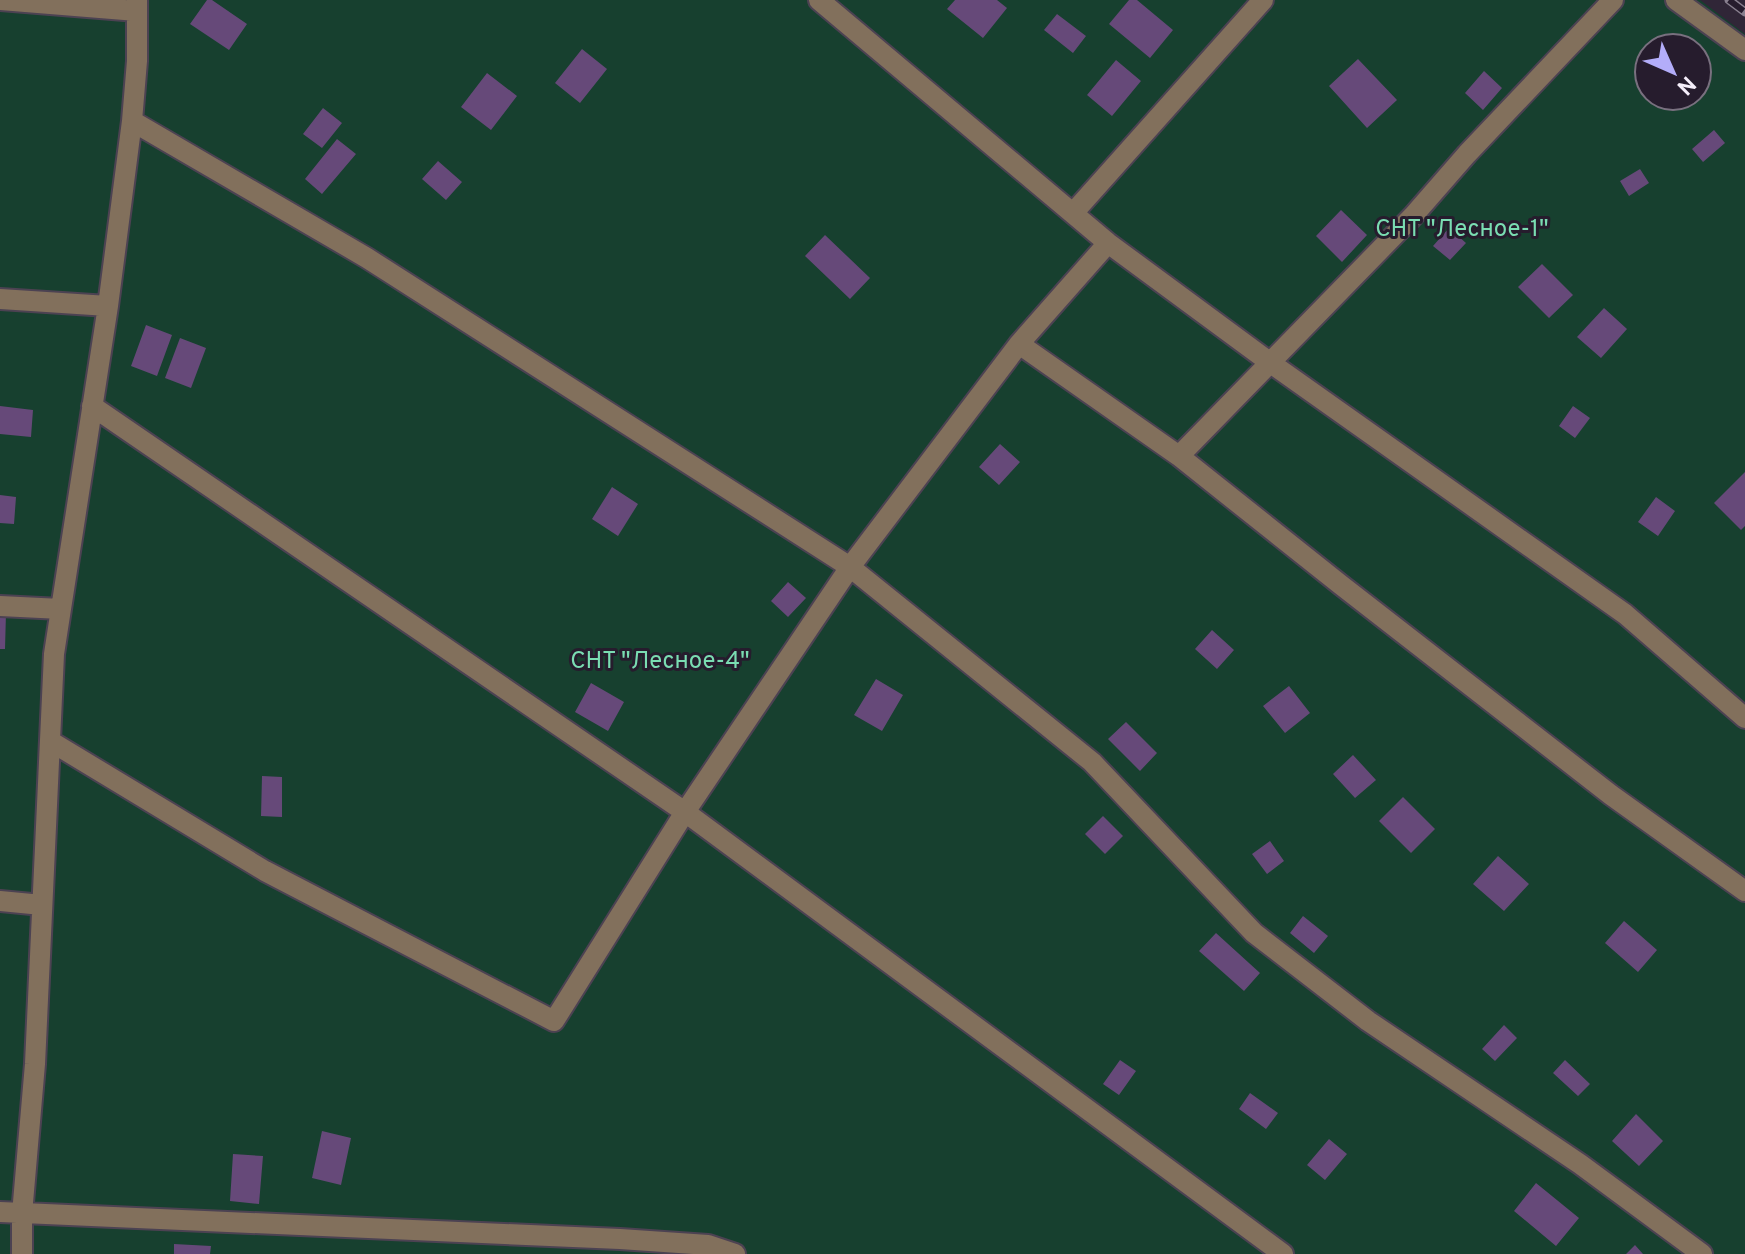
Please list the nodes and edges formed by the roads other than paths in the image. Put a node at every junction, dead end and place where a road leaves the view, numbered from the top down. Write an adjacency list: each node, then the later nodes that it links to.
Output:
1 (0, 0): 6 (street)
2 (819, 0): 9 (street)
3 (1263, 0): 9 (street)
4 (1613, 0): 14 (street)
5 (1676, 0): 7 (street)
6 (137, 5): 8 (street)
7 (1745, 50)
8 (132, 121): 12 (street); 17 (street)
9 (1074, 212): 10 (street)
10 (1108, 243): 13 (street); 14 (street)
11 (0, 299): 12 (street)
12 (108, 306): 15 (street)
13 (1019, 344): 16 (street); 17 (street)
14 (1272, 364): 16 (street); 20 (street)
15 (92, 406): 19 (street); 22 (street)
16 (1179, 456): 23 (street)
17 (850, 567): 22 (street); 31 (street)
18 (0, 606): 19 (street)
19 (61, 609): 21 (street)
20 (1745, 718)
21 (50, 741): 22 (street); 25 (street)
22 (685, 812): 30 (street)
23 (1745, 891)
24 (0, 901): 25 (street)
25 (42, 905): 27 (street)
26 (0, 1212): 27 (street)
27 (22, 1214): 28 (street); 29 (street)
28 (22, 1254)
29 (735, 1254)
30 (1283, 1254)
31 (1702, 1254)

